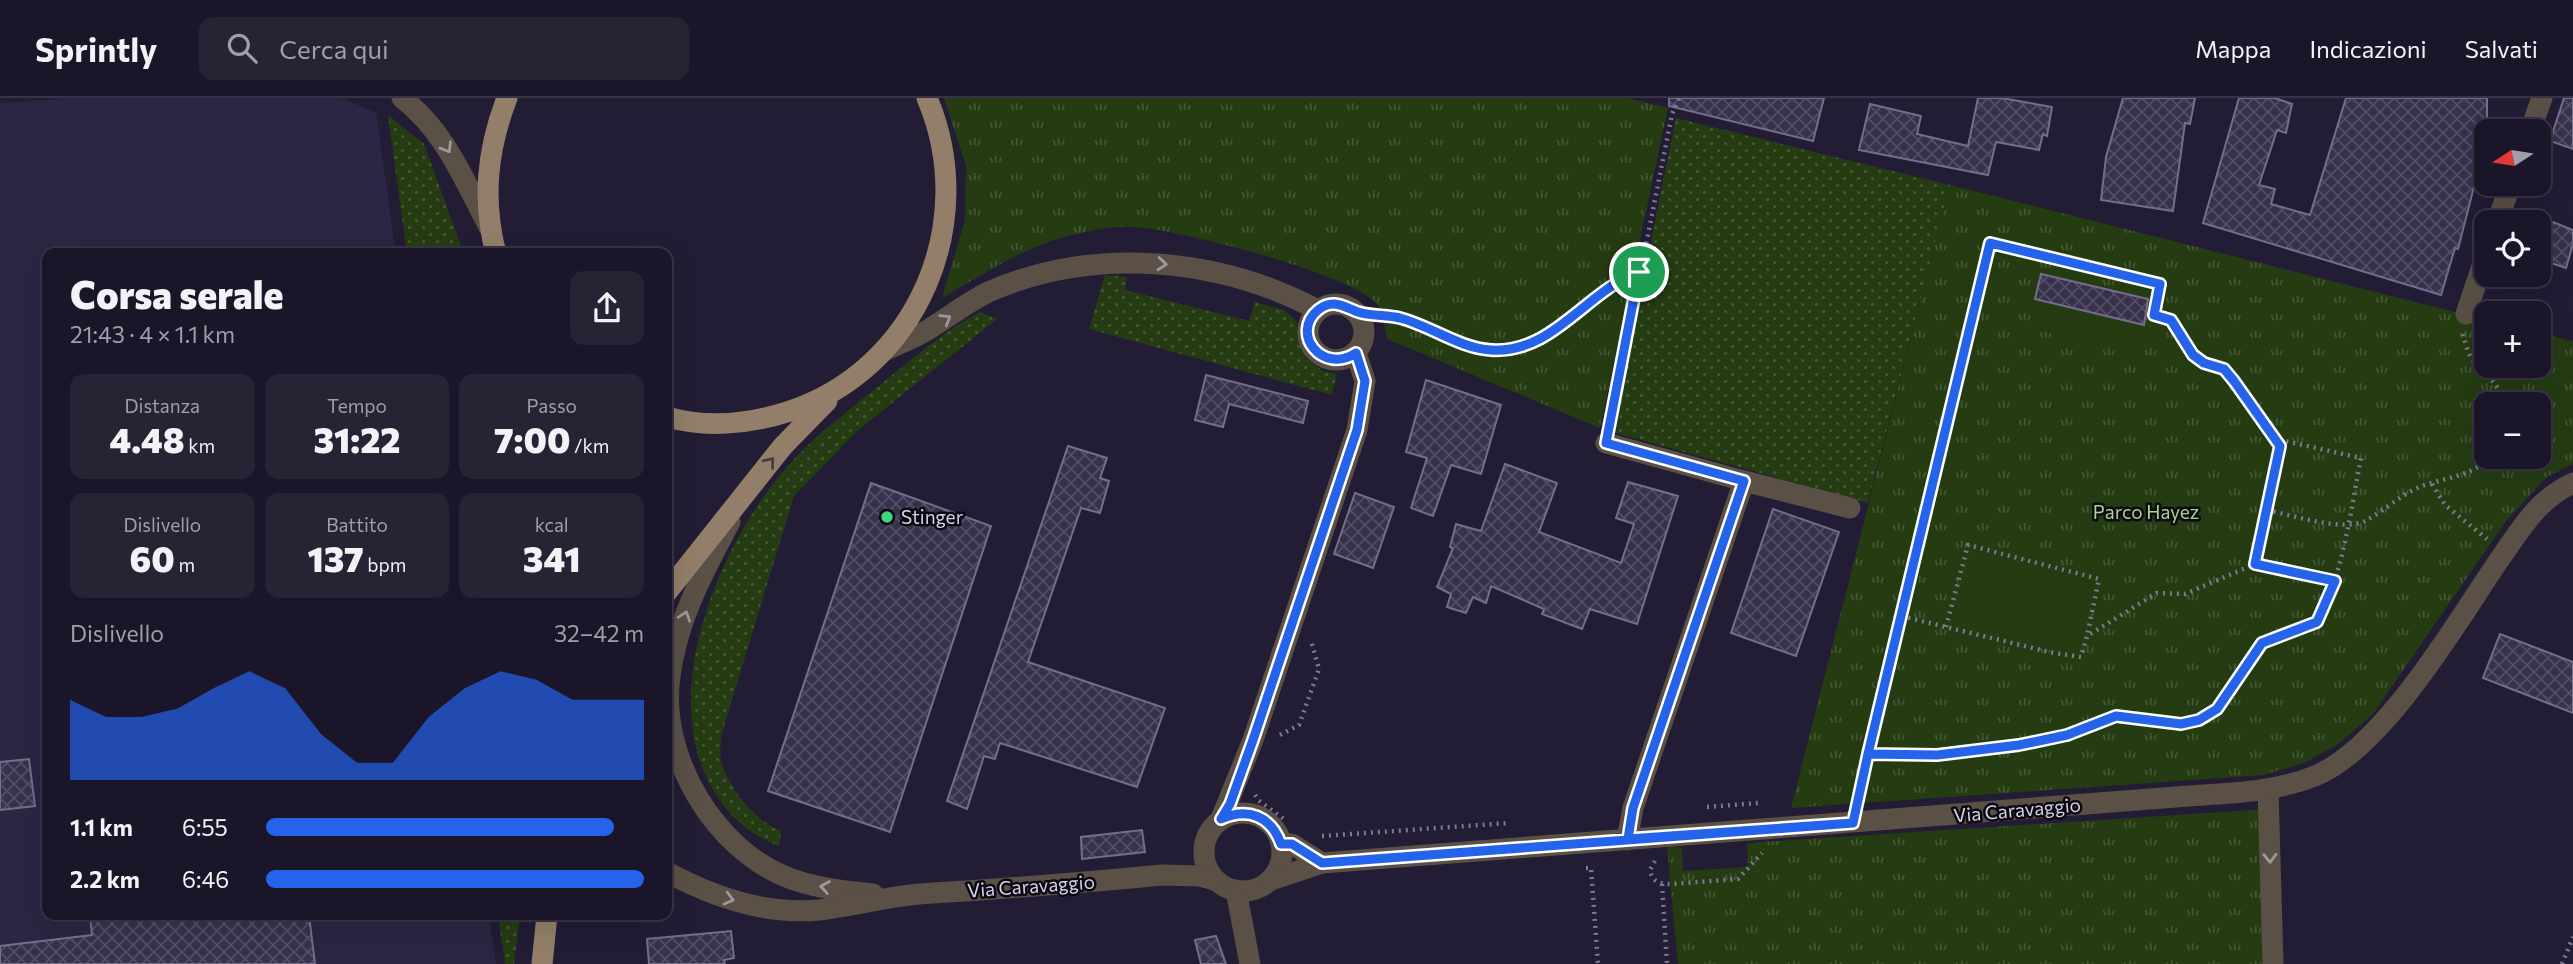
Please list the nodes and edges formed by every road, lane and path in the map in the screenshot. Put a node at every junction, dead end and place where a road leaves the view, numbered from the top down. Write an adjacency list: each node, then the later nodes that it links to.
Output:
1 (402, 98): 7 (street, one-way to 7)
2 (507, 98): 7 (main road)
3 (927, 98): 14 (main road)
4 (1679, 98): 9 (path)
5 (2542, 98): 6 (street)
6 (2534, 119)
7 (489, 227): 8 (main road)
8 (494, 248)
9 (1639, 272): 12 (path); 20 (path)
10 (2475, 287): 13 (street)
11 (1318, 310): 12 (street); 14 (street, one-way to 11); 15 (street)
12 (1356, 311): 15 (street)
13 (2466, 314): 17 (path)
14 (886, 350): 16 (main road)
15 (1356, 353): 47 (street)
16 (845, 385): 18 (main road); 25 (main road, one-way to 16)
17 (2501, 392)
18 (672, 418)
19 (2274, 438): 27 (path); 28 (path); 33 (path)
20 (1606, 443): 22 (street)
21 (2475, 469): 24 (path)
22 (1744, 481): 26 (street); 52 (street)
23 (2573, 483): 29 (street, Via Caravaggio)
24 (2431, 484): 28 (path); 29 (path)
25 (746, 491): 32 (main road); 37 (street, Via Caravaggio, one-way to 25)
26 (1850, 508)
27 (2267, 510): 28 (path); 30 (path)
28 (2347, 526): 31 (path)
29 (2504, 553): 44 (street, Via Caravaggio)
30 (2255, 564): 31 (path); 36 (path)
31 (2335, 581): 40 (path)
32 (672, 586)
33 (1901, 616): 34 (path); 40 (path)
34 (1946, 627): 36 (path); 36 (path)
35 (1308, 631): 39 (path)
36 (2087, 636)
37 (672, 665)
38 (672, 712): 42 (street, Via Caravaggio, one-way to 38)
39 (1271, 739)
40 (1868, 754): 49 (path)
41 (672, 776): 42 (street)
42 (691, 786): 64 (street, Via Caravaggio, one-way to 42)
43 (1255, 787): 50 (path)
44 (2268, 790): 49 (street, Via Caravaggio); 71 (street, one-way to 71)
45 (1758, 803): 46 (path)
46 (1694, 808)
47 (1221, 819): 50 (street); 54 (street)
48 (1520, 822): 51 (path)
49 (1853, 823): 52 (street, Via Caravaggio)
50 (1286, 836): 56 (street); 61 (street)
51 (1315, 837)
52 (1628, 839): 56 (street, Via Caravaggio)
53 (1762, 846): 62 (path)
54 (1204, 852): 59 (street, Via Caravaggio); 60 (street)
55 (1662, 857): 62 (path)
56 (1322, 863): 61 (street, Via Caravaggio)
57 (1577, 869): 69 (path)
58 (672, 875): 64 (street, Via Caravaggio, one-way to 64)
59 (1168, 875): 60 (street, Via Caravaggio); 64 (street, Via Caravaggio)
60 (1215, 880): 63 (street, Via Caravaggio)
61 (1271, 880): 63 (street, Via Caravaggio)
62 (1662, 884): 70 (path)
63 (1236, 890): 68 (street)
64 (893, 896)
65 (546, 920): 67 (main road)
66 (2573, 937): 72 (path)
67 (543, 954)
68 (1250, 964)
69 (1598, 964)
70 (1667, 964)
71 (2273, 964)
72 (2562, 964)

